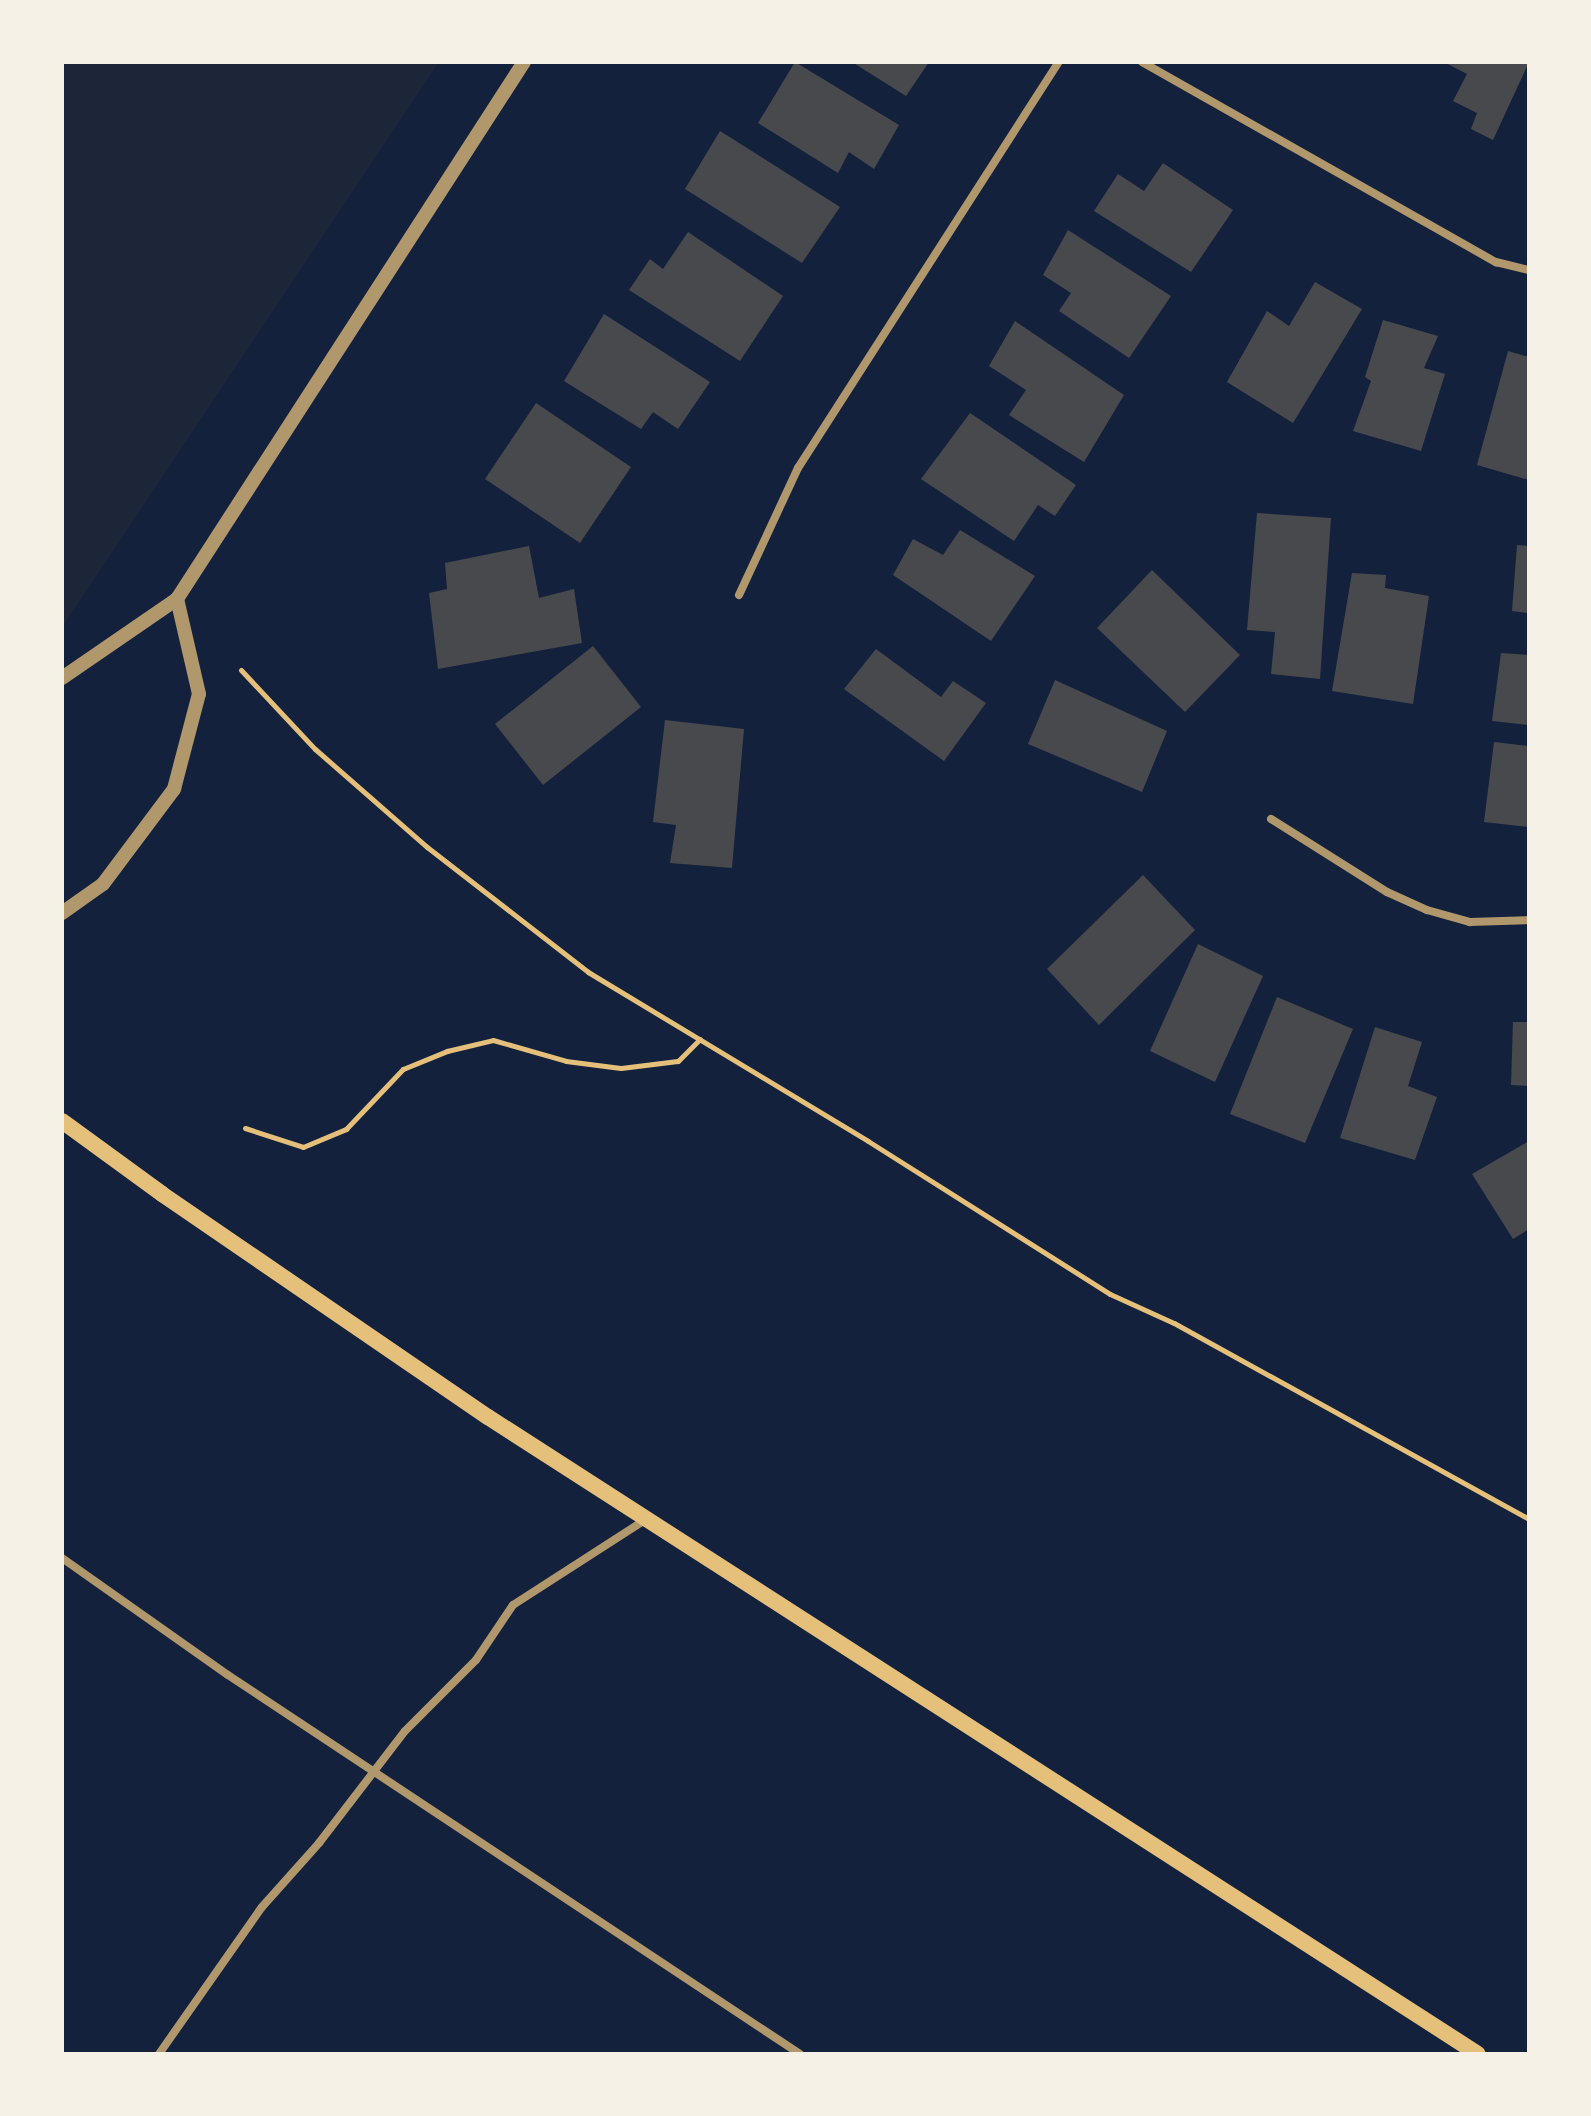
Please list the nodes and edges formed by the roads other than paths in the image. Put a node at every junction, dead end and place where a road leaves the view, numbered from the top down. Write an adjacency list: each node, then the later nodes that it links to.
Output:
1 (524, 62): 6 (street)
2 (1059, 62): 5 (street)
3 (1142, 62): 4 (street)
4 (1529, 270)
5 (739, 595)
6 (177, 599): 7 (street); 9 (street)
7 (62, 678)
8 (1271, 819): 10 (street)
9 (62, 913)
10 (1529, 920)
11 (62, 1121): 12 (main road)
12 (649, 1518): 14 (street); 17 (main road)
13 (62, 1558): 14 (street)
14 (375, 1771): 15 (street); 16 (street)
15 (159, 2054)
16 (800, 2054)
17 (1478, 2054)

